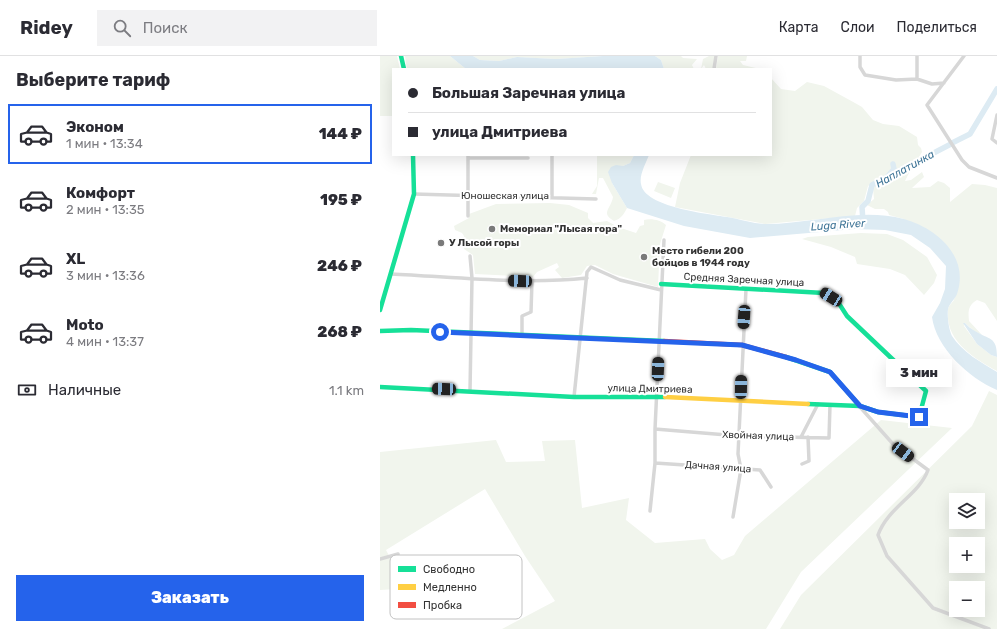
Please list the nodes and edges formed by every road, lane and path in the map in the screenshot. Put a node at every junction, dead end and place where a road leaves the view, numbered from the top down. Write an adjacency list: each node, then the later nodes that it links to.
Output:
1 (402, 56): 6 (street)
2 (716, 56): 7 (street)
3 (860, 56): 8 (street)
4 (917, 56): 8 (street)
5 (964, 56): 9 (street)
6 (404, 68)
7 (714, 68)
8 (917, 79): 9 (street)
9 (944, 83): 16 (street)
10 (997, 115): 11 (street)
11 (997, 143)
12 (413, 156): 17 (street)
13 (552, 156): 19 (street)
14 (468, 157): 15 (street); 18 (street)
15 (528, 158)
16 (997, 178)
17 (414, 194): 18 (street, Юношеская улица); 24 (street)
18 (467, 196): 19 (street, Юношеская улица); 21 (street)
19 (552, 196): 20 (street, Юношеская улица)
20 (596, 199)
21 (468, 216)
22 (664, 240): 28 (street)
23 (470, 256): 25 (street)
24 (391, 274): 25 (street); 31 (street)
25 (472, 278): 27 (street); 33 (street)
26 (587, 278): 27 (street); 30 (street); 35 (street)
27 (532, 281): 34 (street)
28 (661, 284): 29 (street, Средняя Заречная улица); 30 (street)
29 (746, 289): 37 (street); 46 (street, Средняя Заречная улица)
30 (661, 290): 36 (street)
31 (380, 310)
32 (380, 331): 33 (street)
33 (470, 333): 34 (street); 39 (street)
34 (522, 336): 35 (street)
35 (581, 338): 36 (street); 40 (street)
36 (658, 341): 37 (street); 41 (street)
37 (742, 345): 42 (street); 45 (street)
38 (380, 387): 39 (street, улица Дмитриева)
39 (470, 391): 40 (street, улица Дмитриева)
40 (574, 397): 41 (street, улица Дмитриева)
41 (657, 397): 42 (street, улица Дмитриева); 47 (street)
42 (741, 401): 43 (street, улица Дмитриева); 48 (street)
43 (818, 404): 44 (street, улица Дмитриева); 49 (street)
44 (830, 405): 45 (street, улица Дмитриева); 50 (street, Хвойная улица)
45 (860, 406): 46 (street, улица Дмитриева); 61 (street)
46 (919, 417)
47 (655, 429): 48 (street, Хвойная улица); 51 (street)
48 (739, 436): 49 (street, Хвойная улица); 53 (street)
49 (801, 437): 50 (street, Хвойная улица)
50 (808, 437): 52 (street)
51 (655, 463): 53 (street, Дачная улица); 55 (street)
52 (802, 464)
53 (741, 469): 54 (street, Дачная улица); 56 (street)
54 (771, 487)
55 (650, 511)
56 (733, 517)
57 (398, 554): 58 (street)
58 (394, 555)
59 (390, 556): 60 (street)
60 (380, 559)
61 (989, 629)

